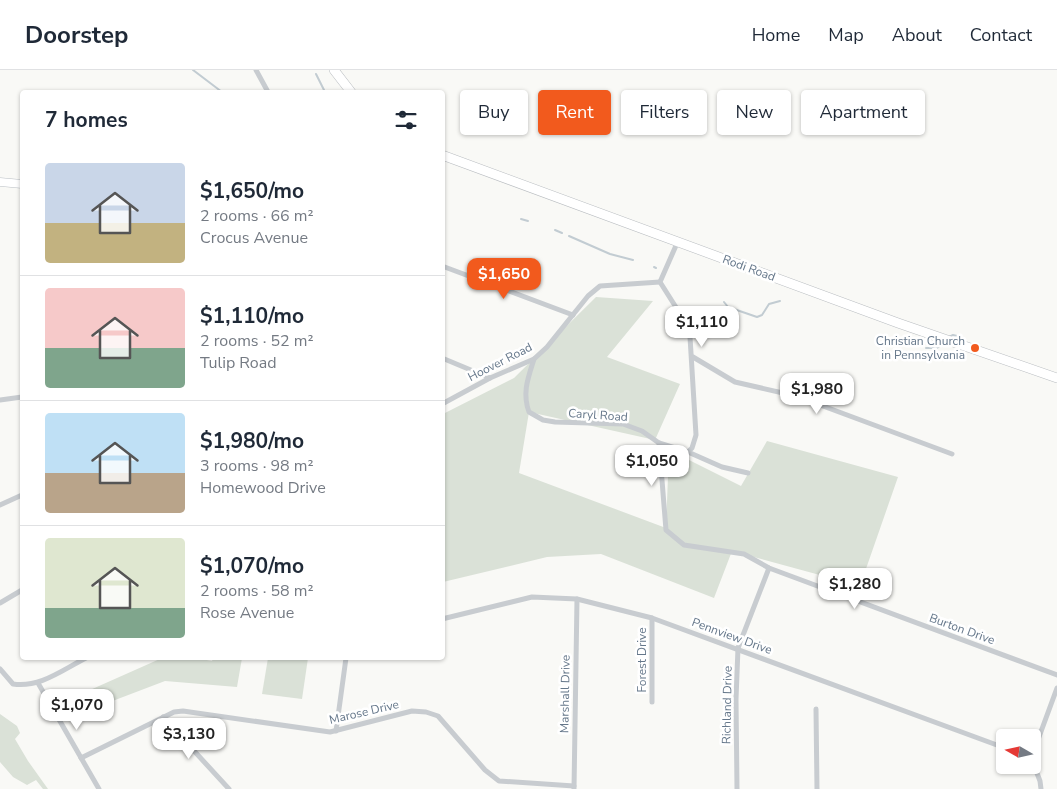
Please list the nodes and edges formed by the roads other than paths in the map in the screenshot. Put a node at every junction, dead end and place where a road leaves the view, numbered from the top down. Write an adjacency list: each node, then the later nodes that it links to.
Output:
1 (256, 70): 3 (street)
2 (334, 70): 4 (main road)
3 (267, 90)
4 (349, 90)
5 (445, 156): 8 (main road, Rodi Road)
6 (0, 182): 7 (street)
7 (20, 184)
8 (678, 241): 10 (street); 16 (main road, Rodi Road)
9 (445, 267): 11 (street)
10 (660, 282): 11 (street, Hoover Road); 12 (street)
11 (573, 315): 14 (street, Hoover Road)
12 (693, 357): 21 (street); 22 (street)
13 (445, 359): 15 (street)
14 (534, 359): 15 (street, Hoover Road); 20 (street, Caryl Road)
15 (490, 378): 19 (street, Hoover Road)
16 (1057, 378)
17 (20, 397): 18 (street)
18 (0, 400)
19 (445, 402)
20 (659, 443): 21 (street, Caryl Road); 26 (street, Burton Drive)
21 (688, 452): 23 (street, Caryl Road)
22 (952, 454)
23 (748, 473)
24 (20, 496): 25 (street)
25 (0, 504)
26 (769, 568): 32 (street, Richland Drive); 36 (street, Burton Drive)
27 (20, 591): 29 (street)
28 (577, 599): 30 (street, Pennview Drive); 31 (street, Pennview Drive); 47 (street, Marshall Drive)
29 (0, 603)
30 (445, 618)
31 (652, 618): 32 (street, Pennview Drive); 39 (street, Forest Drive)
32 (738, 648): 44 (street, Pennview Drive); 50 (street, Richland Drive)
33 (82, 660): 37 (street)
34 (346, 660): 42 (street)
35 (0, 669): 37 (street)
36 (1057, 674)
37 (38, 683): 45 (street)
38 (1057, 688): 43 (street)
39 (652, 702)
40 (816, 709): 51 (street)
41 (163, 717): 42 (street, Marose Drive); 45 (street, Marose Drive); 49 (street)
42 (336, 731): 47 (street, Marose Drive)
43 (1041, 732)
44 (996, 745)
45 (81, 758): 48 (street)
46 (1037, 774): 52 (street)
47 (574, 787)
48 (99, 789)
49 (229, 789)
50 (737, 789)
51 (817, 789)
52 (1041, 789)

